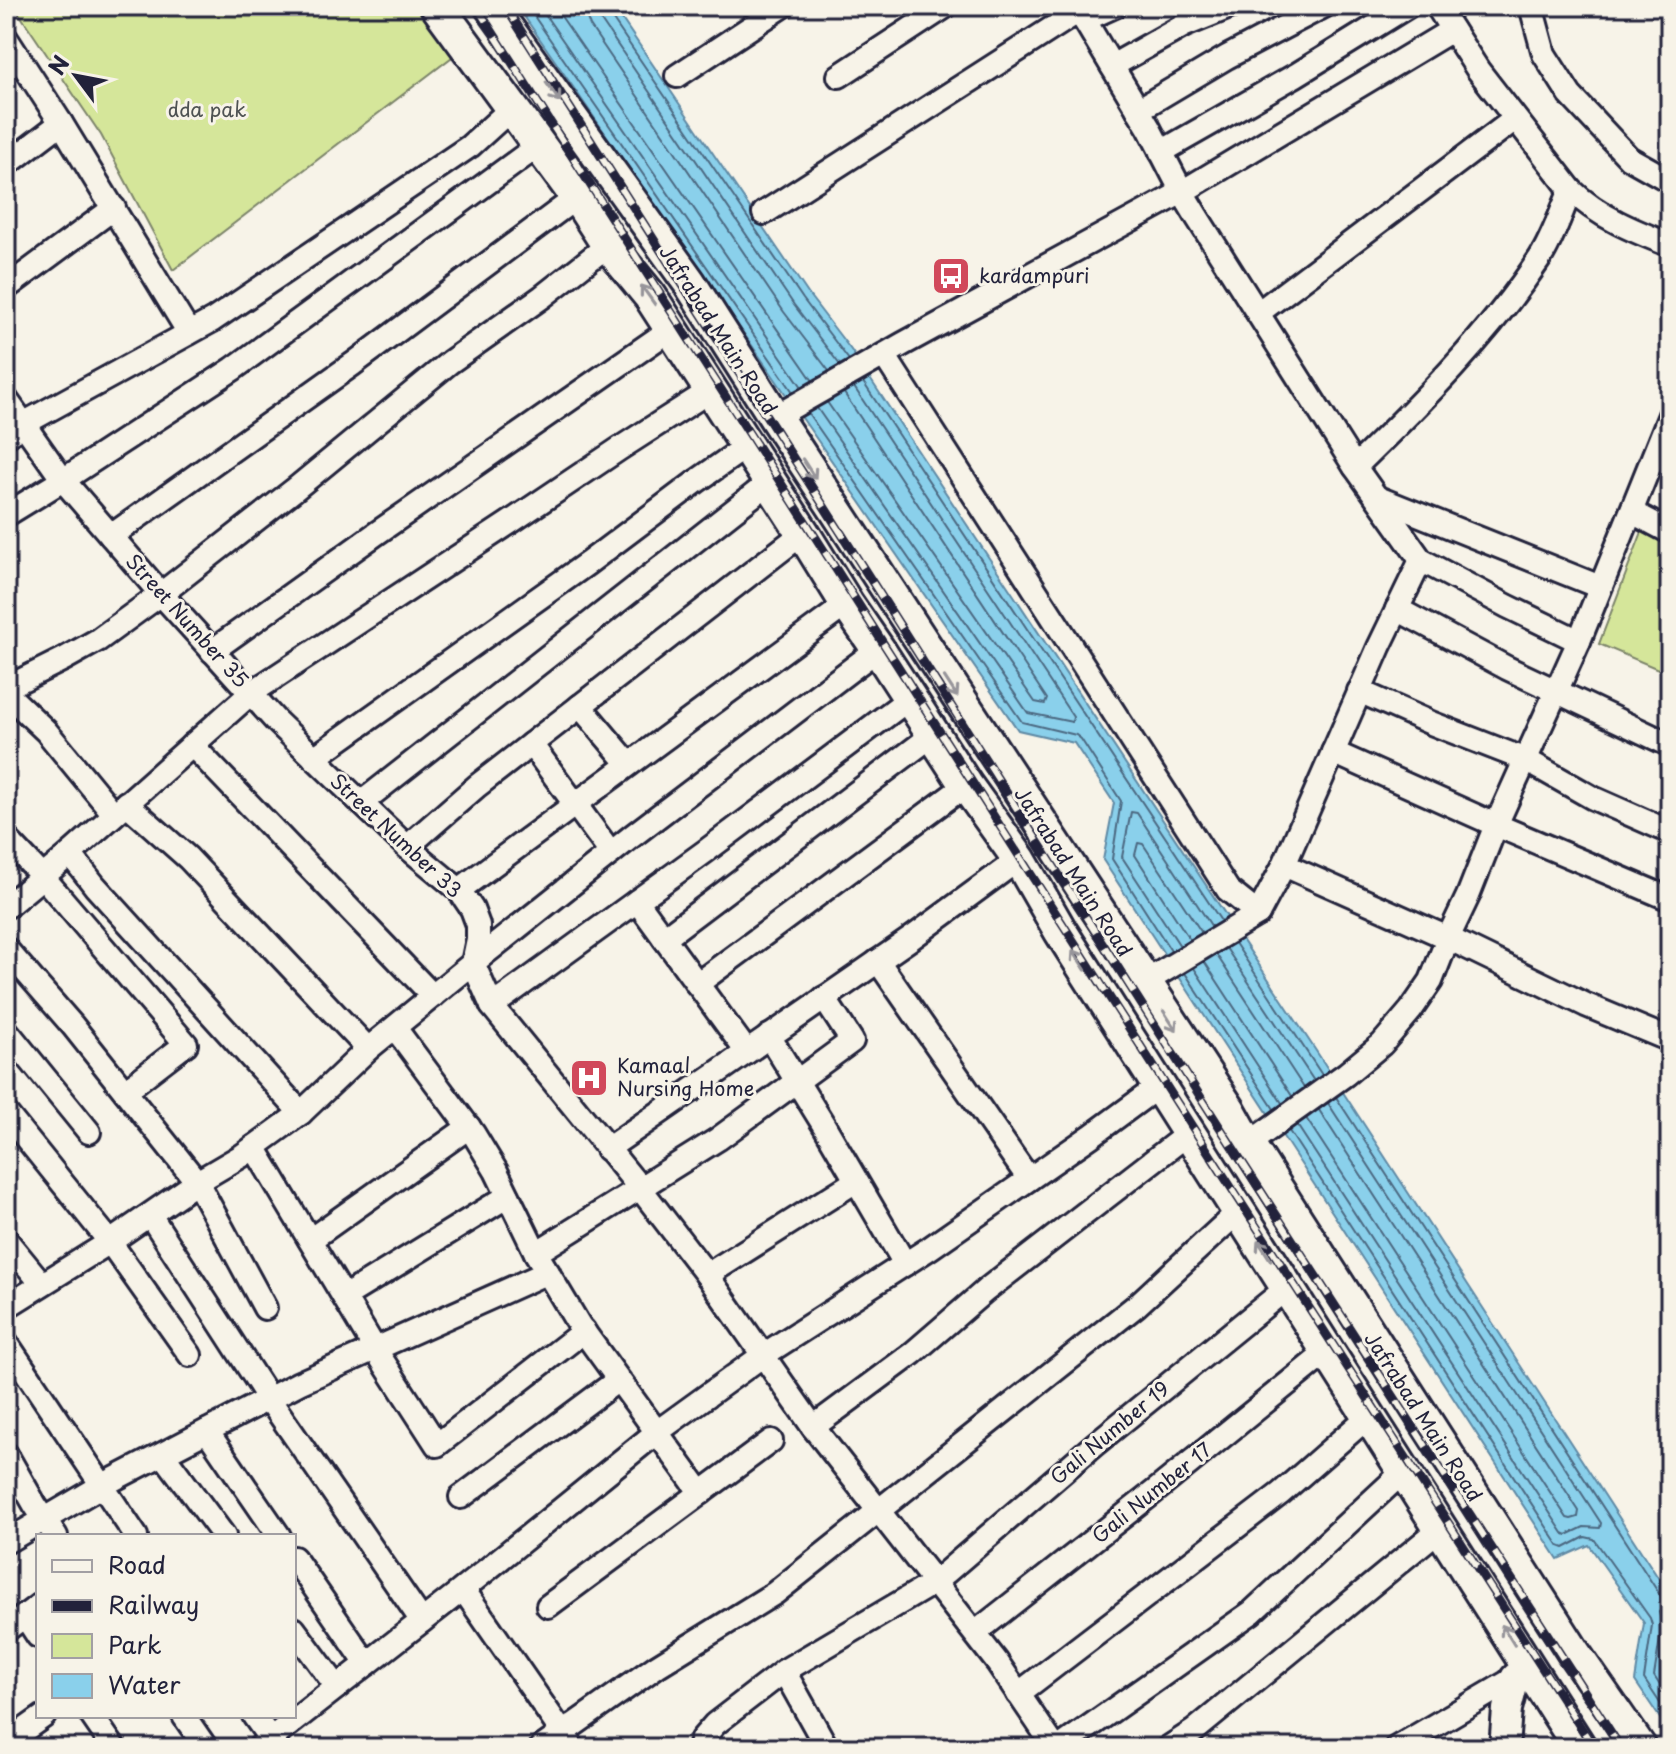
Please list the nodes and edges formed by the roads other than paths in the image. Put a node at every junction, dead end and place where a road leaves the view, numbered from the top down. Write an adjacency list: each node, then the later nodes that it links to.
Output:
1 (437, 6): 16 (main road, Jafrabad Main Road)
2 (491, 6): 14 (main road, Jafrabad Main Road)
3 (783, 6): 17 (street)
4 (946, 6): 18 (street)
5 (1115, 6): 11 (street)
6 (1232, 6): 15 (street)
7 (1324, 6): 20 (street)
8 (1408, 6): 24 (street)
9 (1437, 6): 12 (street)
10 (1531, 6): 26 (street)
11 (1080, 12): 15 (street); 31 (street)
12 (1452, 30): 21 (street); 28 (street)
13 (7, 42): 22 (street)
14 (522, 50): 16 (main road); 42 (main road, Jafrabad Main Road, one-way to 42)
15 (1112, 66): 20 (street)
16 (486, 73): 19 (main road, Jafrabad Main Road)
17 (677, 76)
18 (839, 76)
19 (512, 108): 23 (main road, Jafrabad Main Road); 37 (street)
20 (1138, 110): 24 (street)
21 (1515, 119): 27 (street); 35 (street)
22 (61, 123): 25 (street); 30 (street)
23 (539, 145): 29 (main road, Jafrabad Main Road); 47 (street)
24 (1161, 152): 28 (street)
25 (6, 165)
26 (1670, 181)
27 (1571, 190): 33 (street); 45 (street)
28 (1182, 192): 35 (street); 38 (street)
29 (577, 197): 32 (main road, Jafrabad Main Road); 54 (street)
30 (114, 208): 34 (street); 37 (street)
31 (764, 213)
32 (608, 245): 36 (main road, Jafrabad Main Road, one-way to 32); 57 (street)
33 (1670, 245)
34 (6, 288)
35 (1258, 313): 45 (street)
36 (671, 329): 39 (main road, Jafrabad Main Road); 62 (street)
37 (189, 333): 43 (street)
38 (884, 355): 42 (street); 94 (street)
39 (711, 390): 44 (main road, Jafrabad Main Road); 66 (street)
40 (6, 399): 43 (street, Street Number 35)
41 (1670, 415): 46 (street)
42 (775, 417): 100 (main road, Jafrabad Main Road, one-way to 100)
43 (14, 430): 47 (street, Street Number 35)
44 (747, 446): 48 (main road, Jafrabad Main Road); 74 (street)
45 (1355, 467): 49 (street)
46 (1660, 468): 50 (street)
47 (63, 480): 51 (street); 54 (street, Street Number 35)
48 (770, 482): 53 (main road, Jafrabad Main Road); 78 (street)
49 (1378, 498): 55 (street); 56 (street)
50 (1632, 512): 52 (street); 56 (street)
51 (6, 515)
52 (1670, 532)
53 (803, 533): 58 (main road, Jafrabad Main Road); 68 (street)
54 (111, 536): 57 (street, Street Number 35)
55 (1421, 560): 59 (street); 60 (street)
56 (1600, 587): 60 (street)
57 (161, 594): 62 (street, Street Number 35); 64 (street)
58 (847, 604): 61 (main road, Jafrabad Main Road); 76 (street)
59 (1397, 609): 63 (street); 65 (street)
60 (1579, 641): 63 (street)
61 (878, 649): 67 (main road, Jafrabad Main Road); 85 (street)
62 (212, 651): 66 (street, Street Number 35)
63 (1557, 690): 72 (street); 75 (street)
64 (6, 691): 80 (street)
65 (1359, 691): 73 (street); 75 (street)
66 (251, 693): 71 (street); 74 (street, Street Number 35)
67 (910, 698): 69 (main road, Jafrabad Main Road); 92 (street)
68 (580, 706): 70 (street); 76 (street)
69 (934, 734): 77 (main road, Jafrabad Main Road); 95 (street)
70 (531, 744): 79 (street); 84 (street)
71 (192, 745): 80 (street); 102 (street)
72 (1670, 745)
73 (1333, 752): 81 (street); 88 (street)
74 (314, 758): 78 (street, Street Number 33)
75 (1526, 760): 81 (street); 82 (street)
76 (629, 764): 79 (street)
77 (966, 785): 87 (main road, Jafrabad Main Road); 101 (street)
78 (361, 803): 84 (street, Street Number 33)
79 (576, 804): 85 (street); 90 (street)
80 (120, 808): 86 (street); 109 (street)
81 (1496, 825): 91 (street); 96 (street)
82 (1670, 832)
83 (6, 838): 89 (street)
84 (407, 847): 90 (street, Street Number 33)
85 (611, 853): 99 (street)
86 (70, 854): 89 (street); 115 (street)
87 (1019, 859): 97 (street); 112 (main road, Jafrabad Main Road, one-way to 87)
88 (1284, 865): 94 (street); 96 (street)
89 (43, 877): 93 (street); 113 (street)
90 (459, 890): 99 (street, Street Number 33)
91 (1670, 899)
92 (637, 901): 95 (street); 104 (street)
93 (6, 907)
94 (1258, 914): 100 (street)
95 (664, 938): 101 (street)
96 (1448, 938): 108 (street); 119 (street)
97 (878, 961): 103 (street); 122 (street)
98 (10, 963): 113 (street)
99 (473, 963): 102 (street); 104 (street)
100 (1145, 982): 119 (main road, Jafrabad Main Road, one-way to 119)
101 (697, 984): 110 (street)
102 (433, 996): 105 (street)
103 (824, 998): 107 (street); 111 (street)
104 (492, 1006): 121 (street)
105 (395, 1028): 109 (street); 116 (street)
106 (6, 1030): 117 (street)
107 (769, 1036): 110 (street); 111 (street)
108 (1670, 1040)
109 (368, 1049): 115 (street)
110 (747, 1052): 121 (street)
111 (797, 1081): 123 (street); 125 (street)
112 (1159, 1086): 118 (main road, Jafrabad Main Road); 122 (street)
113 (125, 1091): 124 (street)
114 (6, 1113): 131 (street)
115 (301, 1113): 120 (street)
116 (469, 1127): 126 (street); 130 (street)
117 (89, 1132)
118 (1189, 1133): 127 (main road, Jafrabad Main Road); 149 (street)
119 (1256, 1138): 197 (main road, Jafrabad Main Road)
120 (254, 1147): 124 (street); 130 (street)
121 (607, 1149): 125 (street)
122 (1029, 1179): 133 (street)
123 (856, 1181): 133 (street); 134 (street)
124 (197, 1182): 128 (street); 139 (street)
125 (640, 1188): 132 (street); 134 (street)
126 (508, 1196): 132 (street); 137 (street)
127 (1239, 1211): 136 (main road, Jafrabad Main Road, one-way to 127); 159 (street)
128 (150, 1215): 131 (street); 147 (street)
129 (6, 1240): 135 (street)
130 (310, 1240): 137 (street)
131 (110, 1242): 135 (street); 144 (street)
132 (542, 1262): 140 (street); 142 (street)
133 (905, 1264): 145 (street)
134 (707, 1275): 145 (street)
135 (42, 1284): 138 (street)
136 (1288, 1287): 143 (main road, Jafrabad Main Road); 167 (street, Gali Number 19)
137 (344, 1297): 142 (street)
138 (6, 1307)
139 (265, 1308)
140 (584, 1331): 142 (street); 146 (street)
141 (6, 1342): 156 (street)
142 (375, 1349): 147 (street)
143 (1328, 1351): 148 (main road, Jafrabad Main Road); 174 (street, Gali Number 17)
144 (190, 1355)
145 (762, 1356): 149 (street); 151 (street)
146 (618, 1380): 151 (street); 158 (street)
147 (269, 1399): 150 (street); 171 (street)
148 (1369, 1416): 155 (main road, Jafrabad Main Road); 179 (street)
149 (813, 1427): 159 (street)
150 (207, 1431): 154 (street); 164 (street)
151 (657, 1432): 157 (street); 168 (street)
152 (771, 1441): 157 (street)
153 (6, 1454): 160 (street)
154 (163, 1454): 156 (street); 163 (street)
155 (1404, 1471): 161 (main road, Jafrabad Main Road); 192 (street)
156 (101, 1486): 160 (street); 162 (street)
157 (701, 1493): 169 (street)
158 (461, 1497)
159 (878, 1510): 167 (street); 184 (street)
160 (50, 1527): 165 (street)
161 (1441, 1528): 177 (main road, Jafrabad Main Road, one-way to 161); 193 (street)
162 (135, 1534)
163 (223, 1534)
164 (278, 1534)
165 (6, 1542)
166 (296, 1561): 175 (street)
167 (935, 1582): 174 (street); 176 (street, Gali Number 19)
168 (463, 1589): 171 (street); 184 (street)
169 (548, 1606)
170 (31, 1611): 172 (street)
171 (422, 1621): 175 (street)
172 (6, 1630)
173 (296, 1632): 178 (street)
174 (975, 1633): 179 (street)
175 (367, 1664): 178 (street)
176 (784, 1671): 190 (street, Gali Number 19); 191 (street)
177 (1522, 1672): 194 (street); 195 (street); 196 (main road, Jafrabad Main Road)
178 (337, 1687): 186 (street)
179 (1018, 1694): 192 (street)
180 (41, 1718): 185 (street)
181 (93, 1718): 187 (street)
182 (185, 1718): 188 (street)
183 (255, 1718): 186 (street)
184 (568, 1740): 189 (street)
185 (8, 1743)
186 (269, 1745)
187 (114, 1748)
188 (206, 1748)
189 (541, 1748)
190 (699, 1748)
191 (827, 1748)
192 (1057, 1748)
193 (1168, 1748)
194 (1396, 1748)
195 (1504, 1748)
196 (1580, 1748)
197 (1640, 1748)

